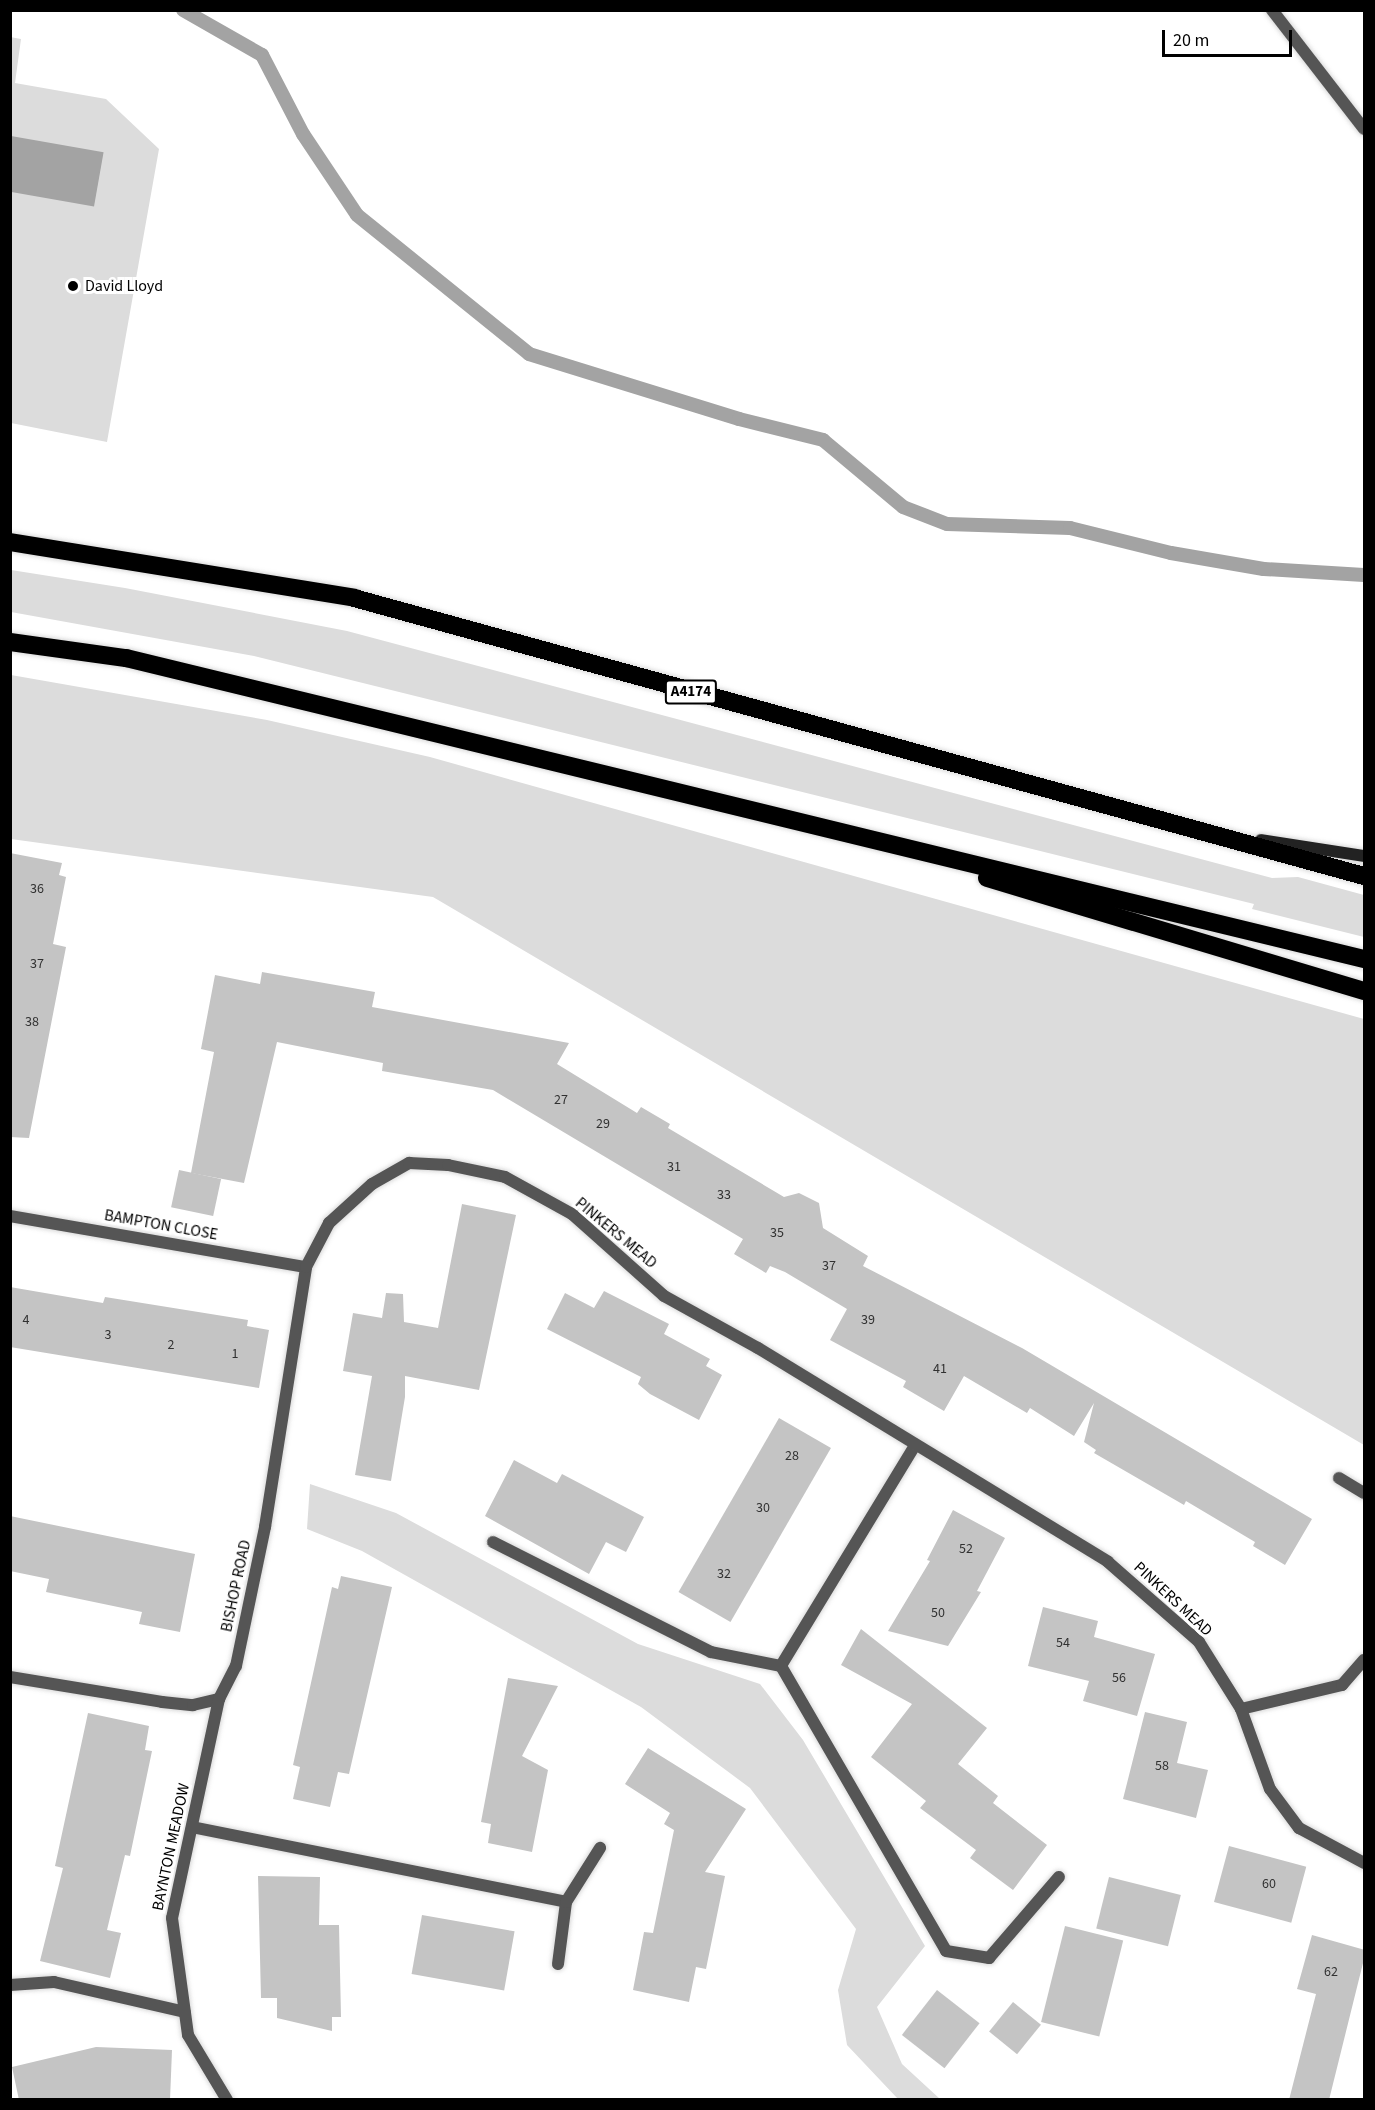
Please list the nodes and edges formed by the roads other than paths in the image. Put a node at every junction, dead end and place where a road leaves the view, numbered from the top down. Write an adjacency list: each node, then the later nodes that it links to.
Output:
1 (1272, 10): 2 (street)
2 (1365, 129)
3 (10, 542): 6 (highway, A4174)
4 (10, 642): 5 (highway)
5 (768, 812): 9 (highway); 10 (highway)
6 (1194, 831): 7 (main road); 8 (highway, A4174)
7 (1365, 856)
8 (1365, 876)
9 (1365, 959)
10 (1365, 991)
11 (10, 1216): 12 (street, BAMPTON CLOSE)
12 (306, 1267): 13 (street, PINKERS MEAD); 20 (street, BISHOP ROAD)
13 (914, 1447): 18 (street); 21 (street, PINKERS MEAD)
14 (1340, 1478): 15 (street)
15 (1365, 1493)
16 (493, 1542): 18 (street)
17 (1365, 1660): 21 (street)
18 (781, 1666): 25 (street)
19 (10, 1677): 20 (street)
20 (219, 1699): 22 (street, BAYNTON MEADOW)
21 (1241, 1709): 24 (street, PINKERS MEAD)
22 (192, 1827): 26 (street); 29 (street, BAYNTON MEADOW)
23 (600, 1848): 26 (street)
24 (1365, 1863)
25 (1059, 1877)
26 (566, 1902): 27 (street)
27 (558, 1964)
28 (10, 1985): 29 (street)
29 (185, 2012): 30 (street, BAYNTON MEADOW)
30 (227, 2100)

